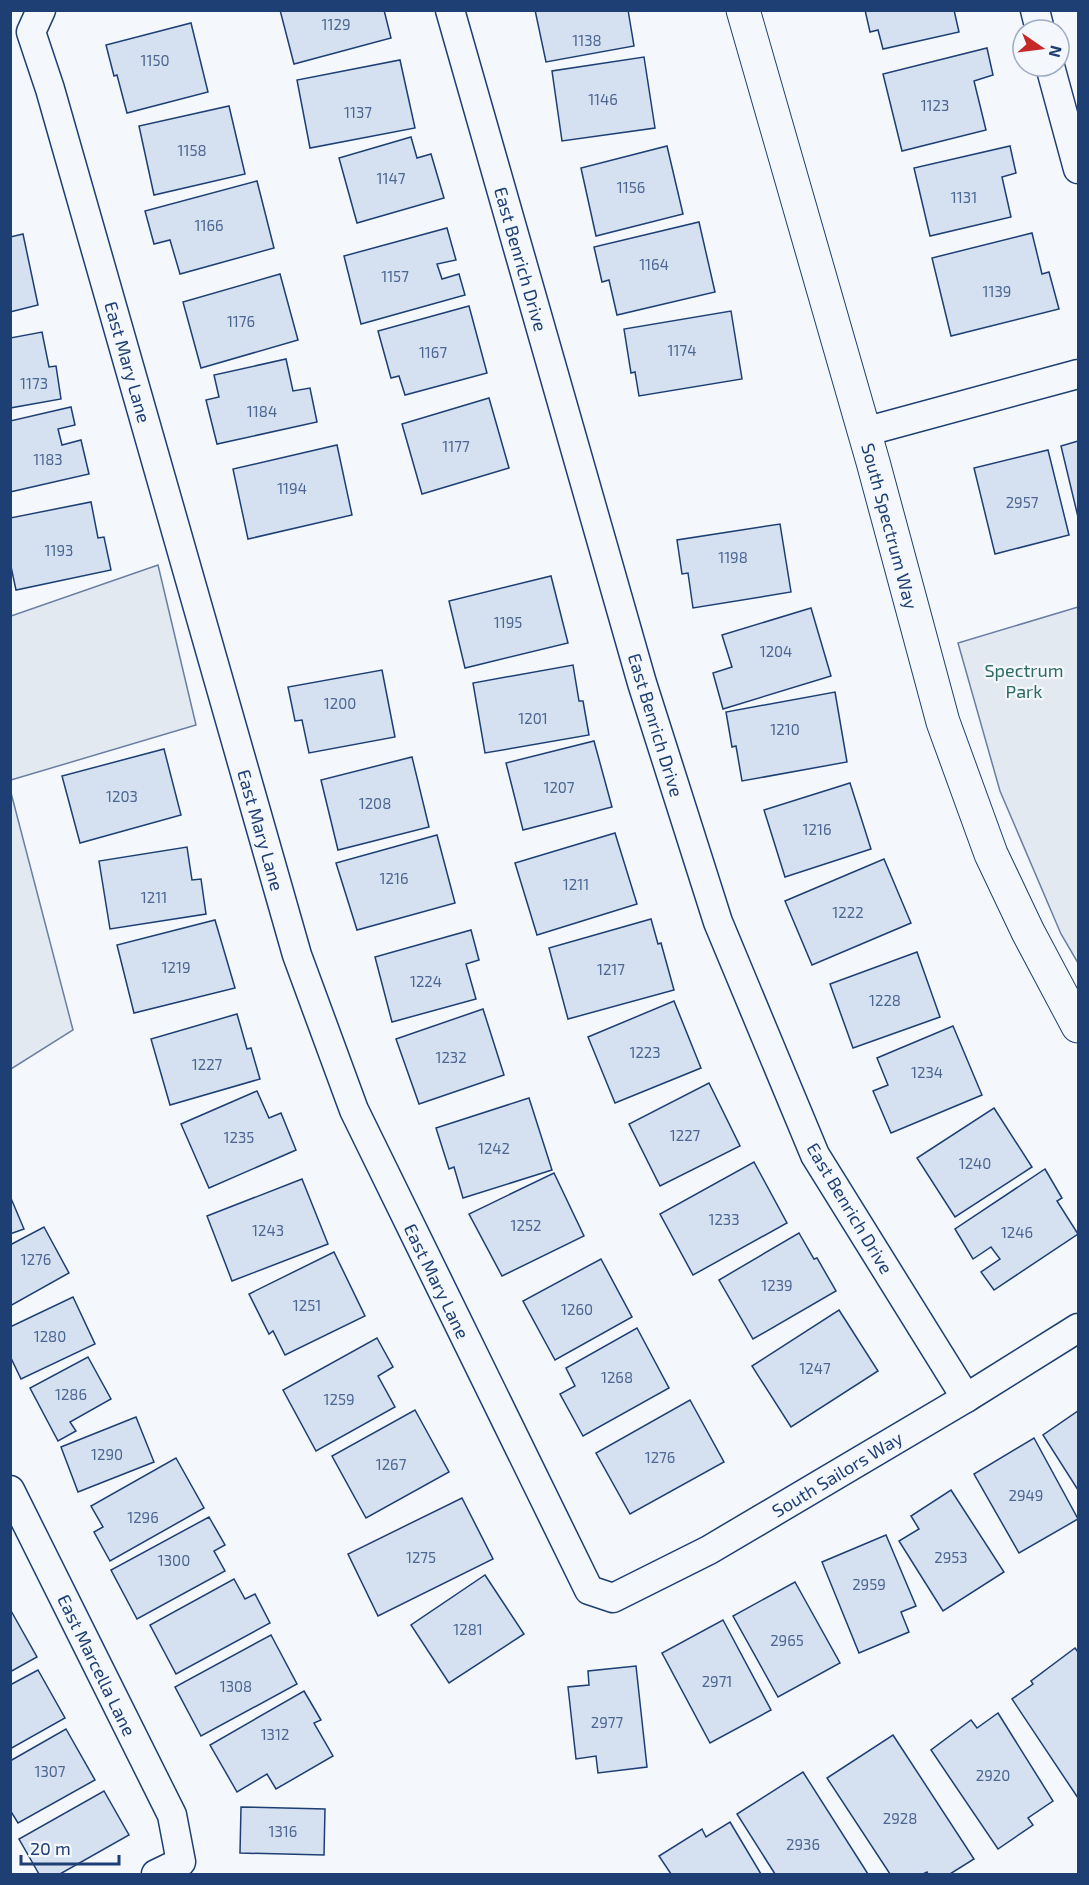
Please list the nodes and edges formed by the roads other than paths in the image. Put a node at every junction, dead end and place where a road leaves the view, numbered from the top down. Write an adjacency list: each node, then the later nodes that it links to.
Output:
1 (450, 10): 10 (street, East Benrich Drive)
2 (743, 10): 7 (street, South Spectrum Way)
3 (36, 21): 12 (street, East Mary Lane)
4 (1053, 78): 5 (street)
5 (1078, 169)
6 (1078, 374): 7 (street)
7 (864, 432): 8 (street, South Spectrum Way)
8 (1078, 1026)
9 (1078, 1328): 10 (street, South Sailors Way)
10 (966, 1398): 12 (street, South Sailors Way)
11 (10, 1490): 13 (street, East Marcella Lane)
12 (589, 1590)
13 (156, 1875)

